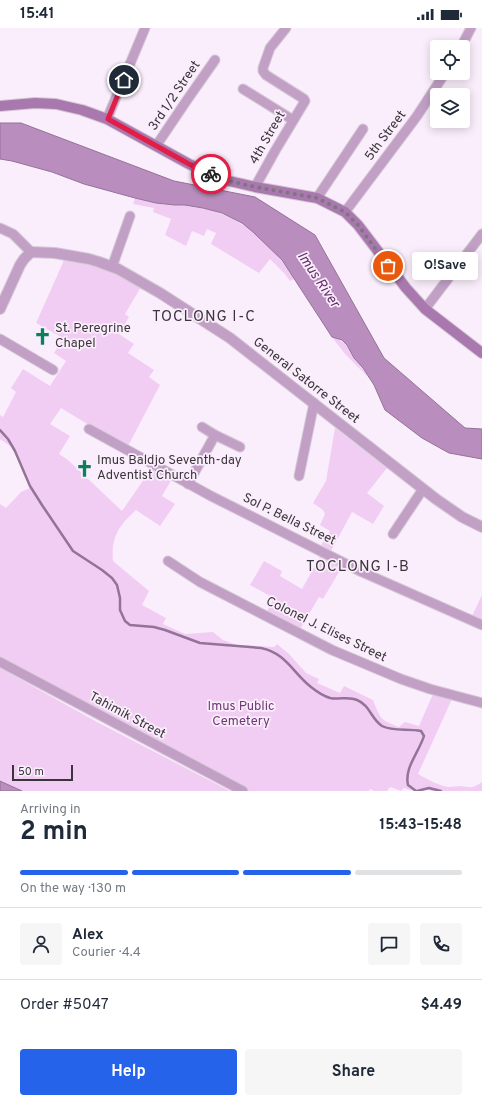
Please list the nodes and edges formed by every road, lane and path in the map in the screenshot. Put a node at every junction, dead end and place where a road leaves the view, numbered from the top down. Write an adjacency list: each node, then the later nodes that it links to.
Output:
1 (145, 28): 9 (street)
2 (286, 28): 10 (street, 4th Street)
3 (472, 28): 4 (street)
4 (465, 40)
5 (215, 60): 12 (street, 3rd 1/2 Street)
6 (441, 80): 15 (street, 5th Street)
7 (243, 90): 10 (street)
8 (0, 106): 9 (main road)
9 (108, 119): 12 (main road)
10 (294, 120): 13 (street, 4th Street)
11 (363, 129): 14 (street)
12 (156, 146): 13 (main road)
13 (255, 187): 14 (main road)
14 (317, 198): 15 (main road)
15 (345, 212): 22 (main road)
16 (130, 216): 20 (street)
17 (0, 228): 19 (street)
18 (482, 234): 22 (street)
19 (31, 252): 20 (street, General Satorre Street); 21 (street)
20 (112, 267): 27 (street, General Satorre Street)
21 (3, 293): 23 (street)
22 (425, 308): 25 (main road)
23 (0, 309)
24 (0, 339): 26 (street)
25 (482, 353)
26 (53, 370)
27 (314, 404): 32 (street); 34 (street, General Satorre Street)
28 (202, 427): 30 (street)
29 (89, 429): 33 (street, Sol P. Bella Street)
30 (215, 435): 31 (street); 33 (street)
31 (240, 447)
32 (299, 476)
33 (188, 484): 38 (street, Sol P. Bella Street)
34 (422, 488): 35 (street, General Satorre Street); 36 (street)
35 (482, 527)
36 (392, 534)
37 (168, 561): 40 (street, Colonel J. Elises Street)
38 (482, 625)
39 (0, 662): 41 (street, Tahimik Street)
40 (482, 703)
41 (243, 791)

